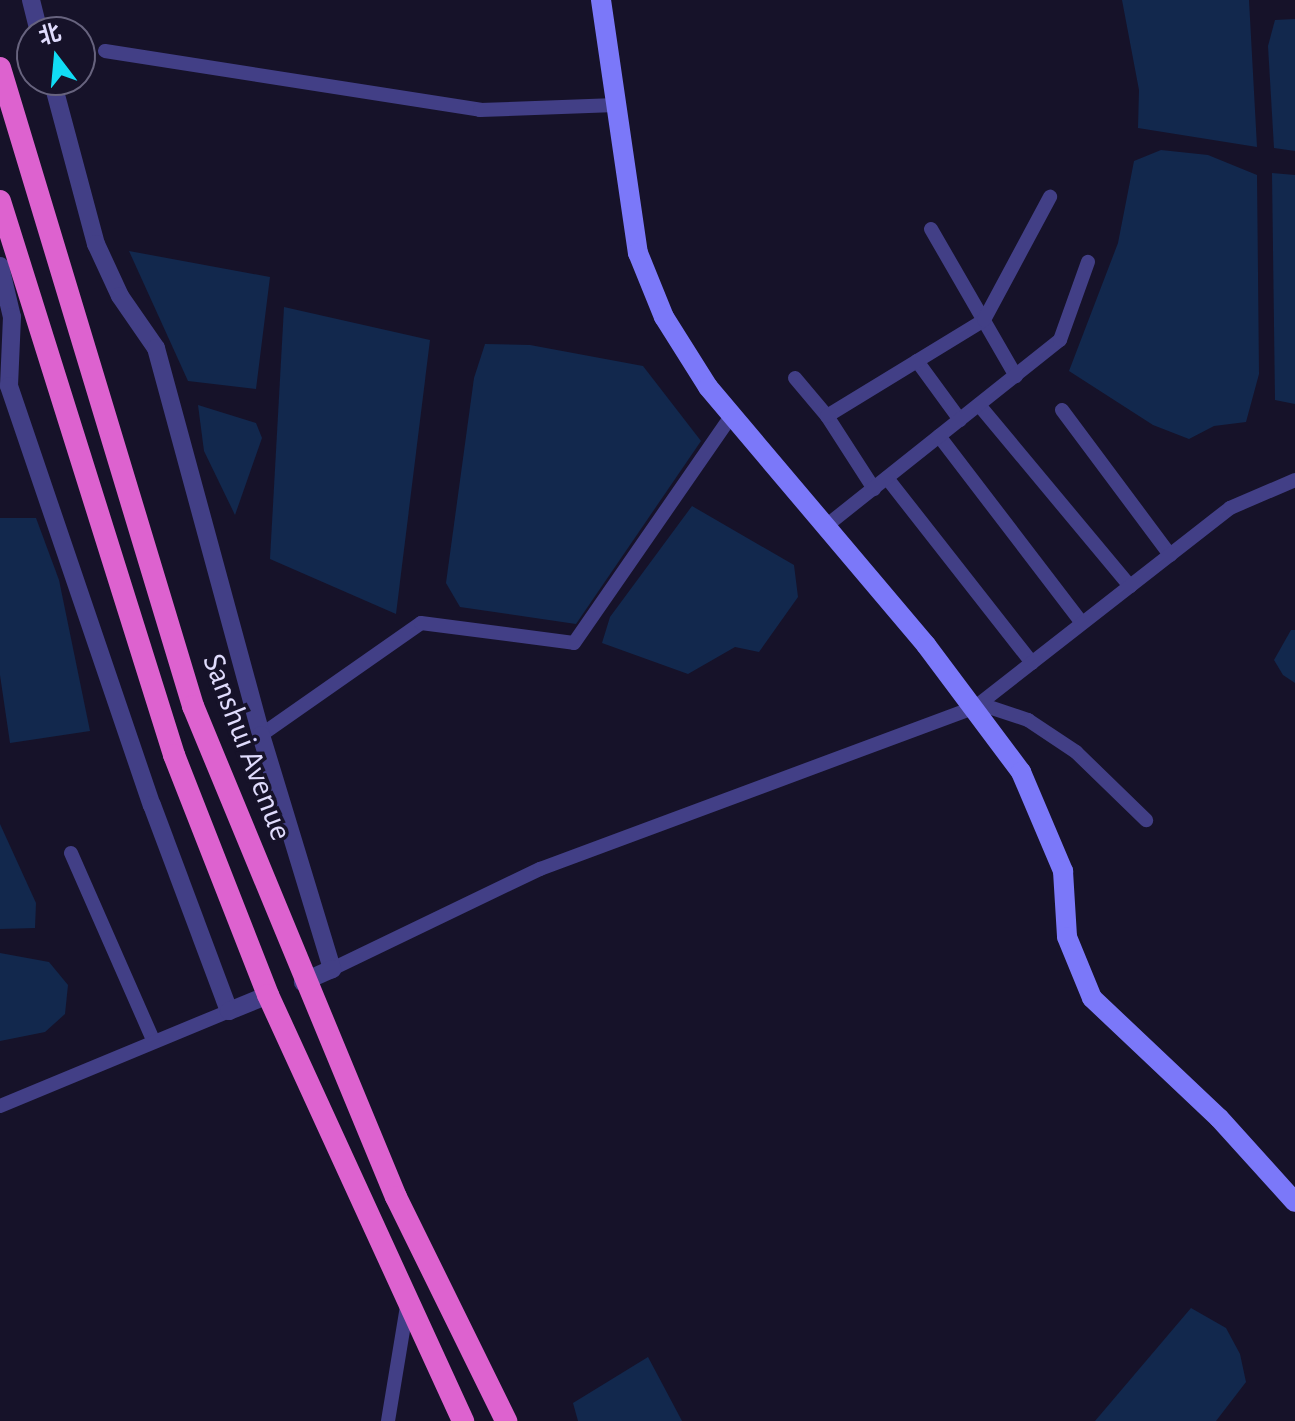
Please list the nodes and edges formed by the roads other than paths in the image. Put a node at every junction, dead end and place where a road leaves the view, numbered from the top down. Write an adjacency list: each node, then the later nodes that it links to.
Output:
1 (601, 0): 5 (main road)
2 (105, 51): 5 (street)
3 (0, 68): 34 (highway, Sanshui Avenue)
4 (56, 96): 30 (street)
5 (616, 105): 17 (main road)
6 (1050, 197): 11 (street)
7 (0, 201): 35 (highway, Sanshui Avenue)
8 (931, 229): 11 (street)
9 (1088, 262): 13 (street)
10 (0, 266): 36 (street)
11 (984, 320): 12 (street); 13 (street)
12 (917, 361): 18 (street); 19 (street)
13 (1016, 376): 15 (street)
14 (795, 378): 18 (street)
15 (979, 405): 19 (street); 26 (street)
16 (1062, 410): 25 (street)
17 (732, 415): 24 (main road); 30 (street)
18 (827, 416): 23 (street)
19 (960, 420): 20 (street)
20 (939, 436): 21 (street); 27 (street)
21 (887, 478): 23 (street); 28 (street)
22 (1295, 480): 25 (street)
23 (874, 489): 24 (street)
24 (826, 526): 29 (main road)
25 (1170, 555): 26 (street)
26 (1130, 586): 27 (street)
27 (1082, 623): 28 (street)
28 (1032, 663): 29 (street)
29 (977, 706): 31 (street); 33 (street); 39 (main road)
30 (261, 735): 33 (street)
31 (1146, 820)
32 (71, 853): 37 (street)
33 (332, 969): 34 (street)
34 (303, 982): 43 (highway, Sanshui Avenue)
35 (268, 995): 36 (street); 40 (highway, Sanshui Avenue)
36 (229, 1011): 37 (street)
37 (154, 1042): 38 (street)
38 (0, 1106)
39 (1295, 1202)
40 (407, 1306): 41 (street); 42 (highway, Sanshui Avenue)
41 (388, 1421)
42 (463, 1421)
43 (506, 1421)

